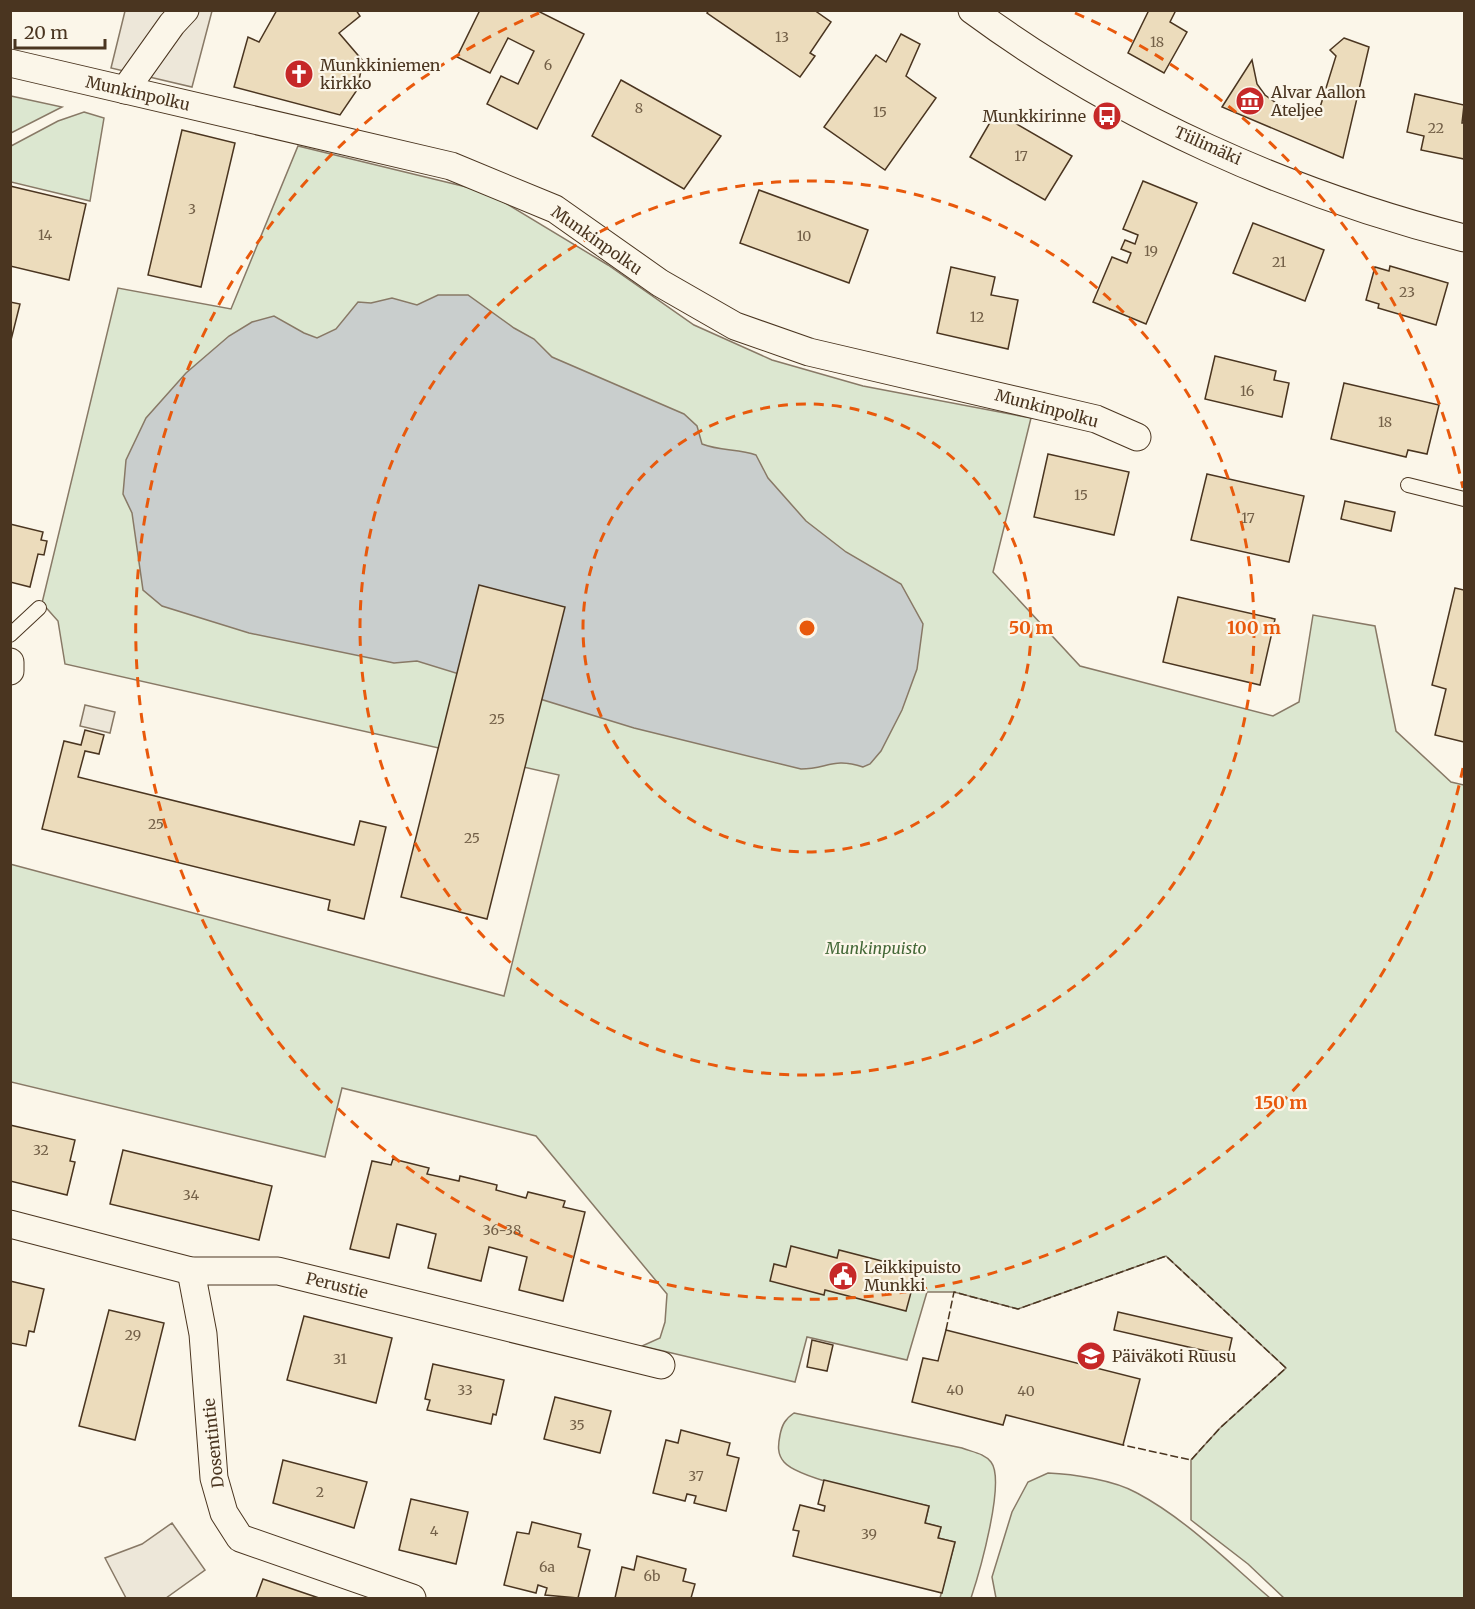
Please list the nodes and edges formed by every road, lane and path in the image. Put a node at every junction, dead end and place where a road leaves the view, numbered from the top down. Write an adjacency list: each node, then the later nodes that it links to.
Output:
1 (185, 10): 4 (street)
2 (972, 10): 5 (street, Tiilimäki)
3 (10, 63): 4 (street, Munkinpolku)
4 (125, 90): 6 (street, Munkinpolku)
5 (1464, 238)
6 (1137, 437)
7 (1408, 485): 8 (lane)
8 (1464, 499)
9 (39, 608): 10 (lane)
10 (10, 635)
11 (10, 662): 12 (street)
12 (10, 671)
13 (10, 1224): 14 (street, Perustie)
14 (191, 1271): 15 (street, Perustie); 16 (street, Dosentintie)
15 (661, 1365)
16 (412, 1599)

